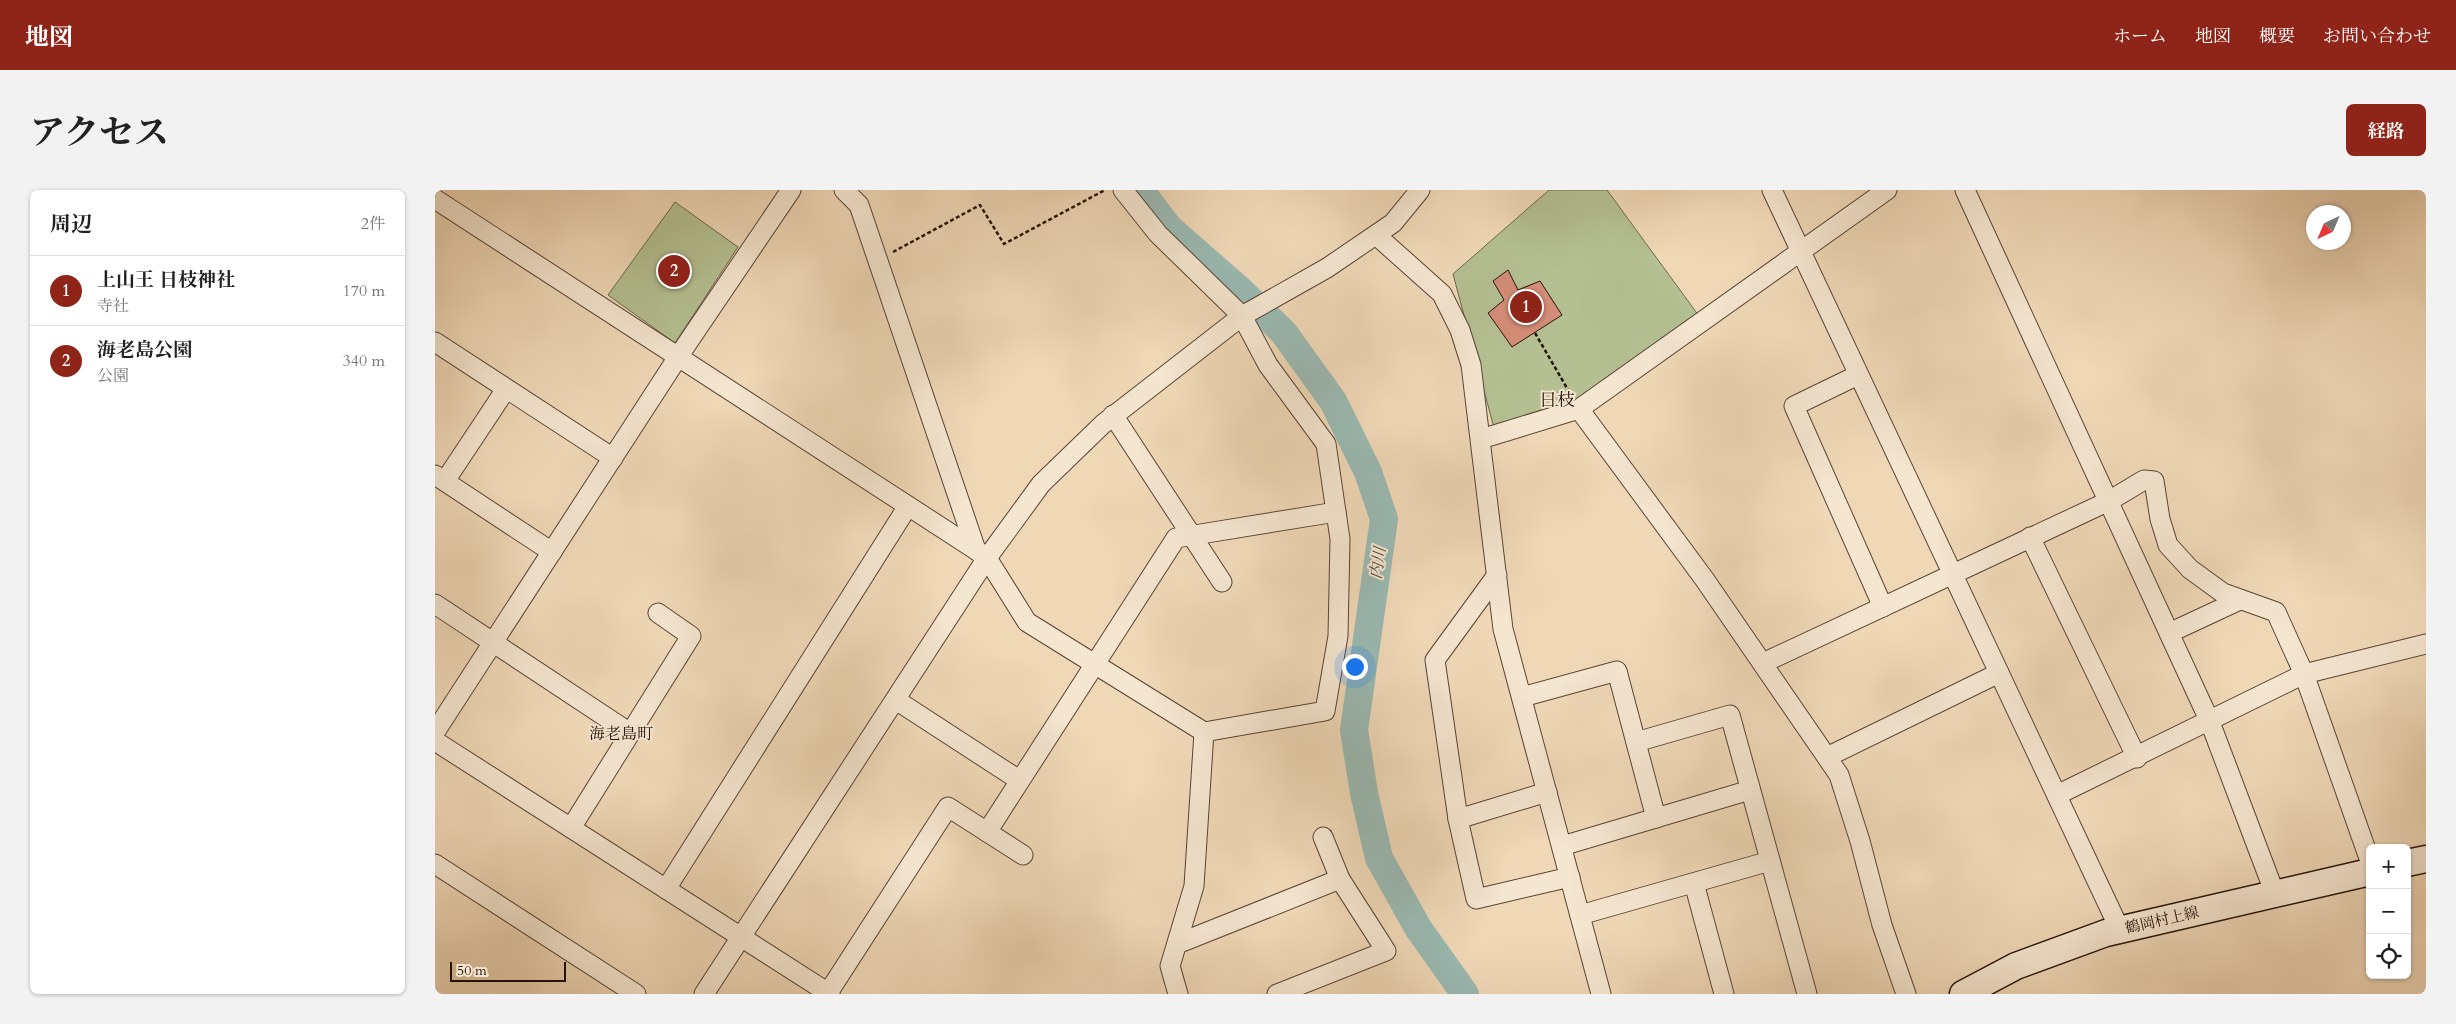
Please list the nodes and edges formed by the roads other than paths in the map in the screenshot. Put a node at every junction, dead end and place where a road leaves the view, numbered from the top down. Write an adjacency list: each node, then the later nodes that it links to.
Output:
1 (791, 190): 13 (street)
2 (844, 190): 27 (street)
3 (1123, 190): 11 (street)
4 (1420, 190): 9 (street)
5 (1772, 190): 10 (street)
6 (1887, 190): 10 (street)
7 (1965, 190): 21 (street)
8 (435, 199): 13 (street)
9 (1376, 235): 11 (street); 18 (street)
10 (1800, 252): 14 (street); 16 (street)
11 (1242, 316): 17 (street); 23 (street)
12 (435, 342): 15 (street)
13 (678, 357): 19 (street); 22 (street)
14 (1858, 375): 28 (street); 33 (street)
15 (506, 389): 19 (street); 20 (street)
16 (1579, 409): 18 (street); 38 (street)
17 (1113, 415): 24 (street); 27 (street)
18 (1481, 438): 29 (street)
19 (613, 458): 26 (street)
20 (440, 478): 26 (street)
21 (2109, 501): 25 (street); 31 (street); 35 (street)
22 (909, 506): 27 (street); 72 (street)
23 (1336, 512): 24 (street); 46 (street)
24 (1191, 534): 30 (street); 39 (street)
25 (2030, 538): 28 (street); 51 (street)
26 (552, 552): 36 (street)
27 (982, 554): 39 (street); 43 (street)
28 (1952, 574): 33 (street); 40 (street)
29 (1497, 575): 42 (street); 57 (street)
30 (1222, 582)
31 (2240, 600): 35 (street); 41 (street)
32 (435, 604): 36 (street)
33 (1883, 607): 38 (street)
34 (658, 613): 47 (street)
35 (2169, 633): 44 (street)
36 (494, 642): 45 (street); 47 (street)
37 (2426, 644): 41 (street)
38 (1763, 663): 50 (street)
39 (1095, 664): 46 (street); 52 (street)
40 (1999, 673): 50 (street); 55 (street)
41 (2304, 674): 44 (street); 62 (street)
42 (1521, 697): 49 (street); 54 (street)
43 (896, 700): 52 (street); 76 (street)
44 (2210, 722): 51 (street); 73 (street)
45 (435, 732)
46 (1204, 732): 77 (street)
47 (630, 733): 58 (street)
48 (435, 741): 58 (street)
49 (1636, 742): 53 (street); 56 (street)
50 (1827, 757): 86 (street)
51 (2137, 758): 55 (street)
52 (1019, 780): 59 (street)
53 (1750, 790): 56 (street); 65 (street)
54 (1547, 792): 57 (street); 61 (street)
55 (2057, 795): 75 (street)
56 (1656, 818): 61 (street)
57 (1458, 819): 69 (street)
58 (571, 828): 72 (street)
59 (987, 832): 63 (street); 78 (street)
60 (1323, 837): 70 (street)
61 (1562, 846): 69 (street)
62 (2366, 850)
63 (1023, 856)
64 (2426, 859): 66 (main road)
65 (1770, 861): 71 (street); 85 (street)
66 (2411, 862)
67 (435, 864): 79 (street)
68 (2366, 873): 73 (main road, 鶴岡村上線)
69 (1570, 877): 74 (street)
70 (1340, 879): 77 (street); 82 (street)
71 (1694, 883): 74 (street); 84 (street)
72 (666, 889): 76 (street)
73 (2275, 894): 75 (main road, 鶴岡村上線)
74 (1580, 915): 83 (street)
75 (2121, 930): 87 (main road, 鶴岡村上線)
76 (741, 937): 78 (street); 80 (street)
77 (1177, 944): 81 (street)
78 (829, 993)
79 (637, 994)
80 (704, 994)
81 (1178, 994)
82 (1277, 994)
83 (1601, 994)
84 (1724, 994)
85 (1807, 994)
86 (1906, 994)
87 (1963, 994)

